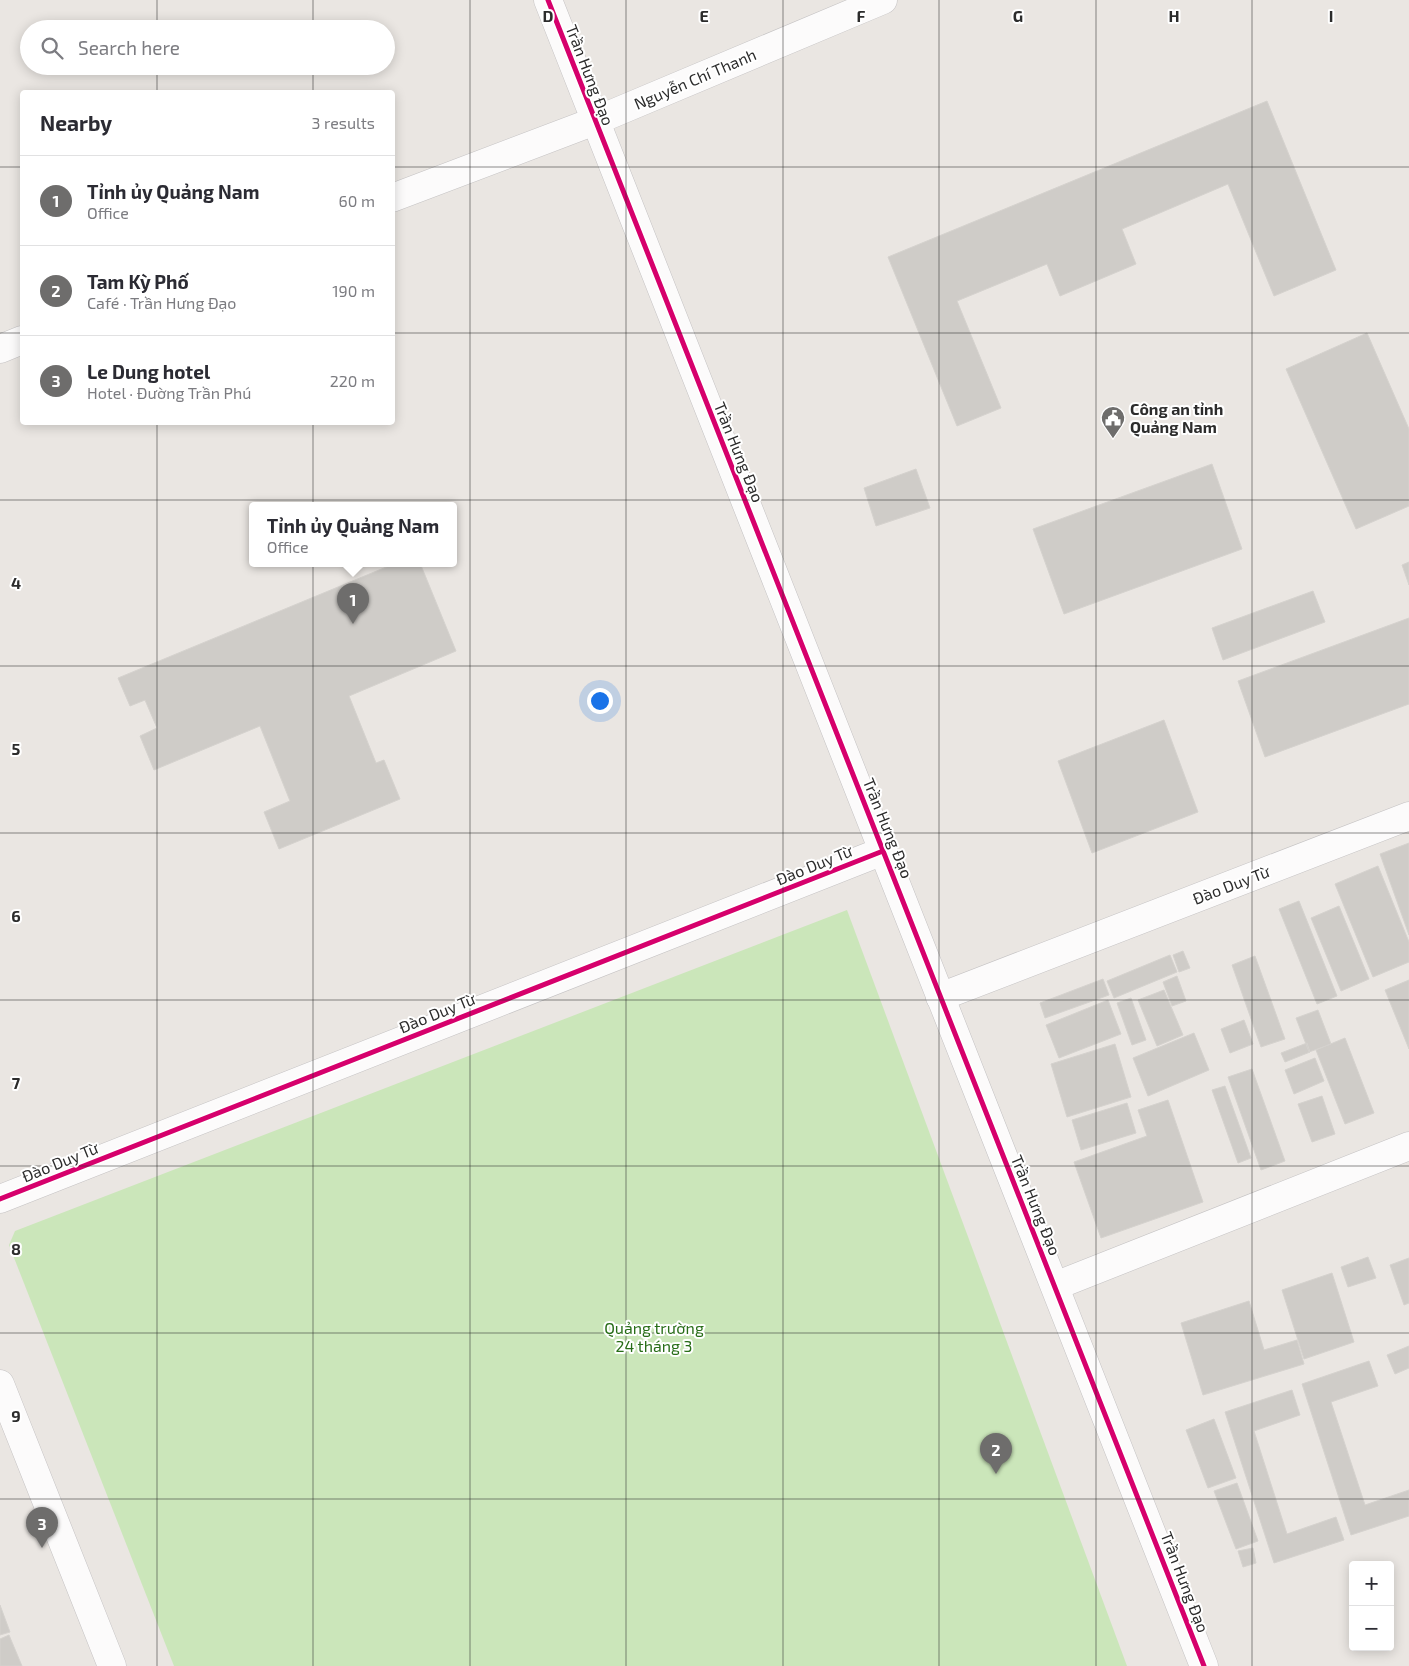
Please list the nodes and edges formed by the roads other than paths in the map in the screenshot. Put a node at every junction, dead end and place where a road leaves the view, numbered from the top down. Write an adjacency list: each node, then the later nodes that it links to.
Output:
1 (548, 0): 3 (street, Trần Hưng Đạo)
2 (883, 0): 3 (street, Nguyễn Chí Thanh)
3 (595, 121): 4 (street, Nguyễn Chí Thanh); 8 (street, Trần Hưng Đạo)
4 (395, 197)
5 (20, 341): 6 (street)
6 (0, 349)
7 (1409, 816): 9 (street, Đào Duy Từ)
8 (883, 851): 9 (street, Trần Hưng Đạo); 11 (street, Đào Duy Từ)
9 (940, 996): 12 (street, Trần Hưng Đạo)
10 (1409, 1146): 12 (street)
11 (0, 1199)
12 (1055, 1286): 15 (street, Trần Hưng Đạo)
13 (0, 1384): 14 (street)
14 (112, 1666)
15 (1204, 1666)

